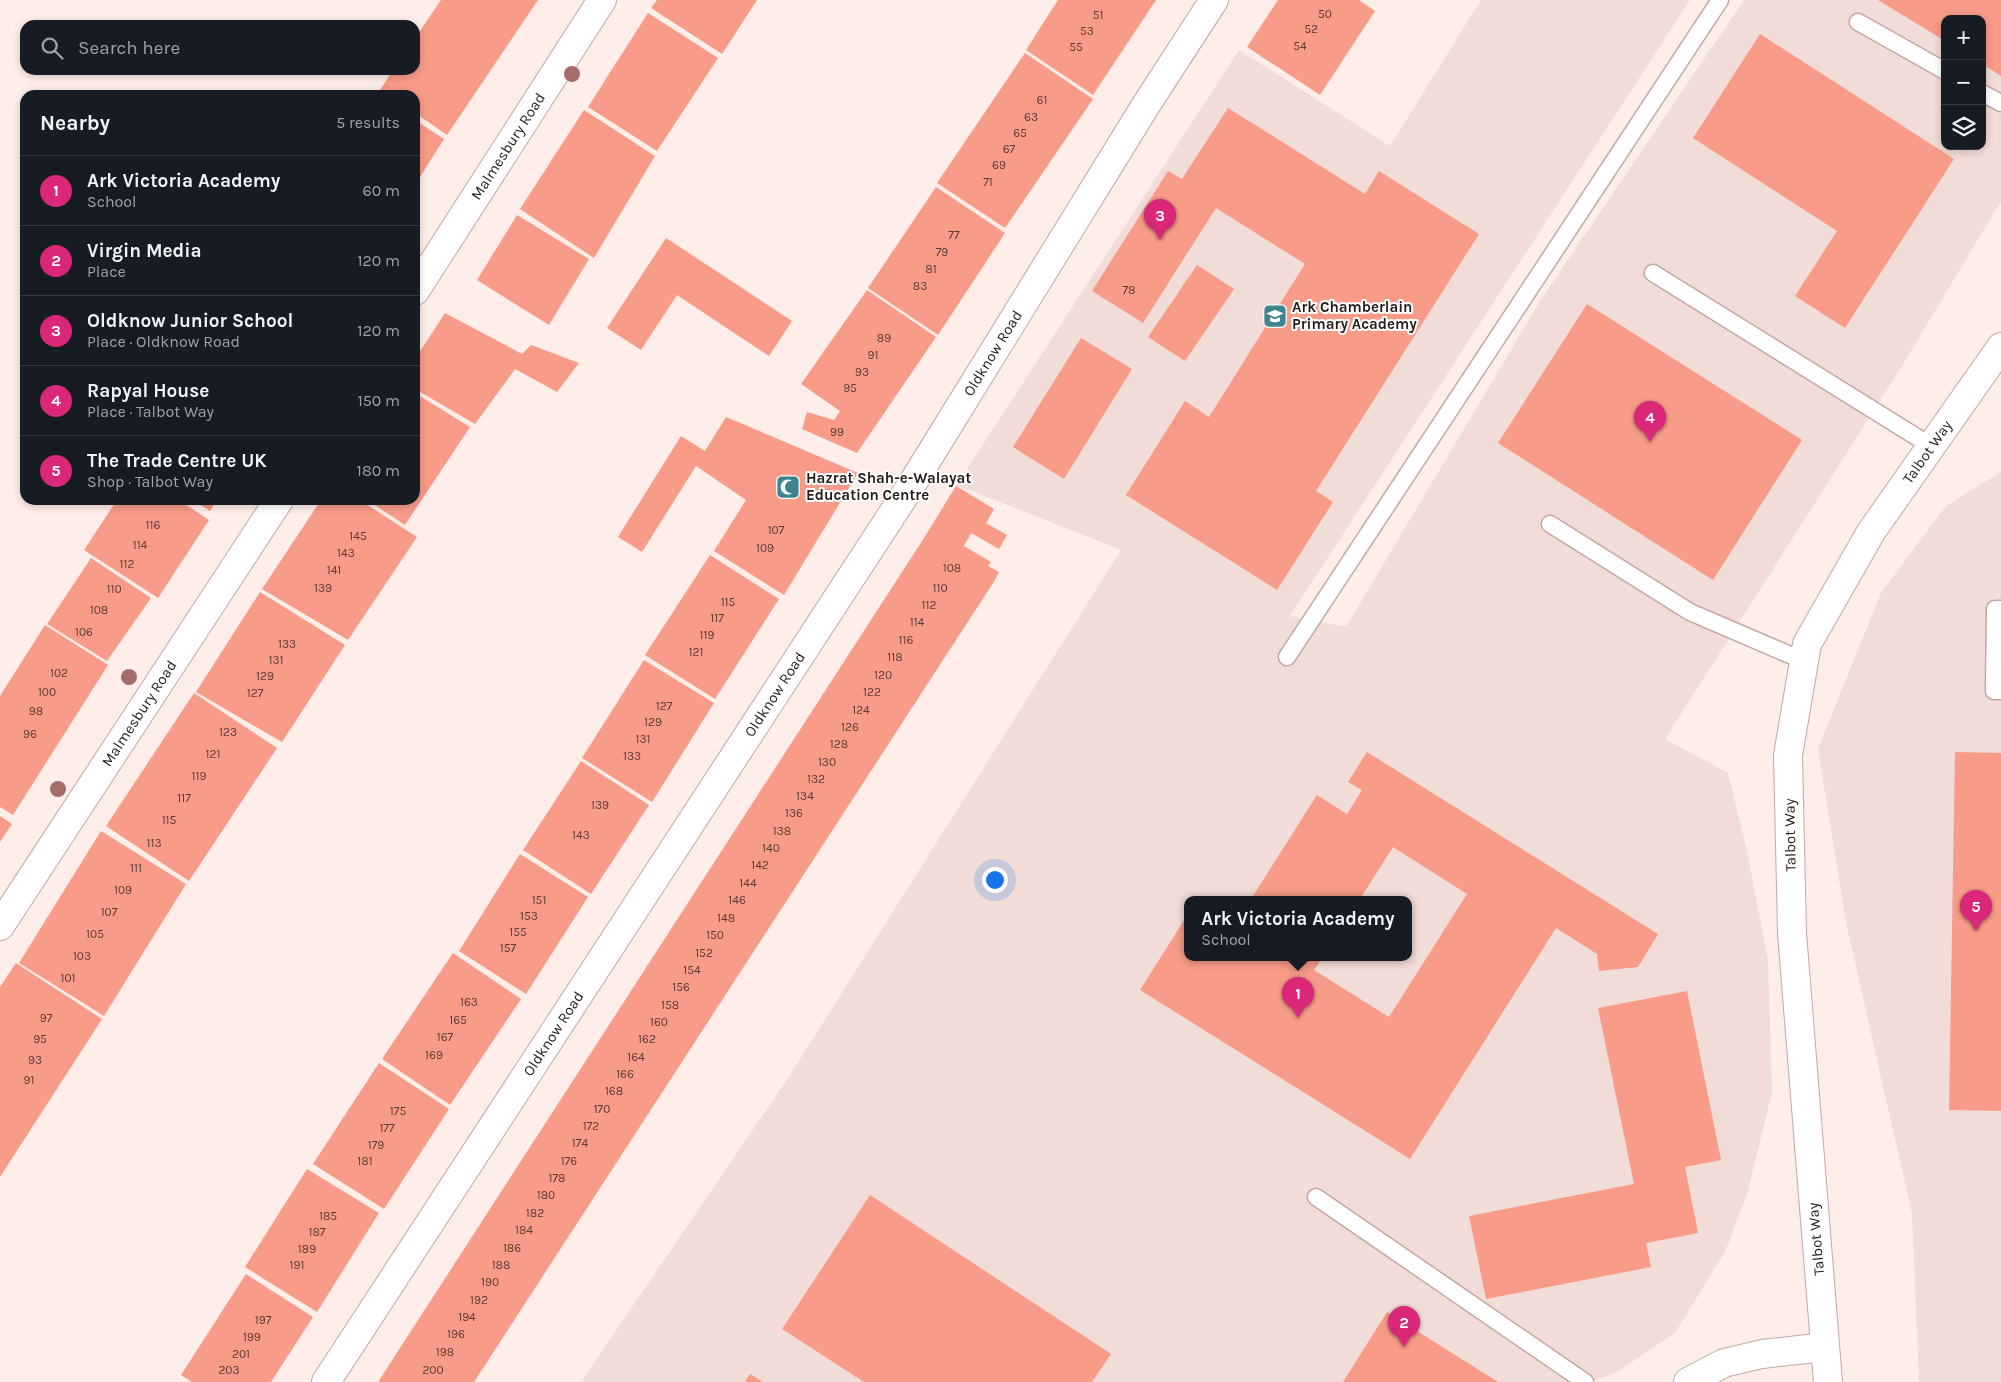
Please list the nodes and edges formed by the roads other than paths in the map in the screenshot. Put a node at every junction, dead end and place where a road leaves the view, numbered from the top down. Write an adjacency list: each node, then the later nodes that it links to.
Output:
1 (602, 0): 9 (street, Malmesbury Road)
2 (1214, 0): 21 (street, Oldknow Road)
3 (1720, 0): 15 (lane)
4 (1858, 22): 5 (lane)
5 (1941, 69)
6 (1986, 95): 7 (lane)
7 (2001, 103)
8 (1654, 273): 11 (lane)
9 (420, 283)
10 (2001, 347): 11 (street, Talbot Way)
11 (1931, 446): 16 (street, Talbot Way)
12 (276, 505): 18 (street, Malmesbury Road)
13 (1550, 524): 16 (lane)
14 (2001, 609): 17 (lane)
15 (1287, 657)
16 (1804, 661): 20 (street, Talbot Way)
17 (2001, 691)
18 (0, 926)
19 (1316, 1197): 22 (lane)
20 (1825, 1347): 23 (street); 24 (street, Talbot Way)
21 (326, 1382)
22 (1585, 1382)
23 (1688, 1382)
24 (1828, 1382)

